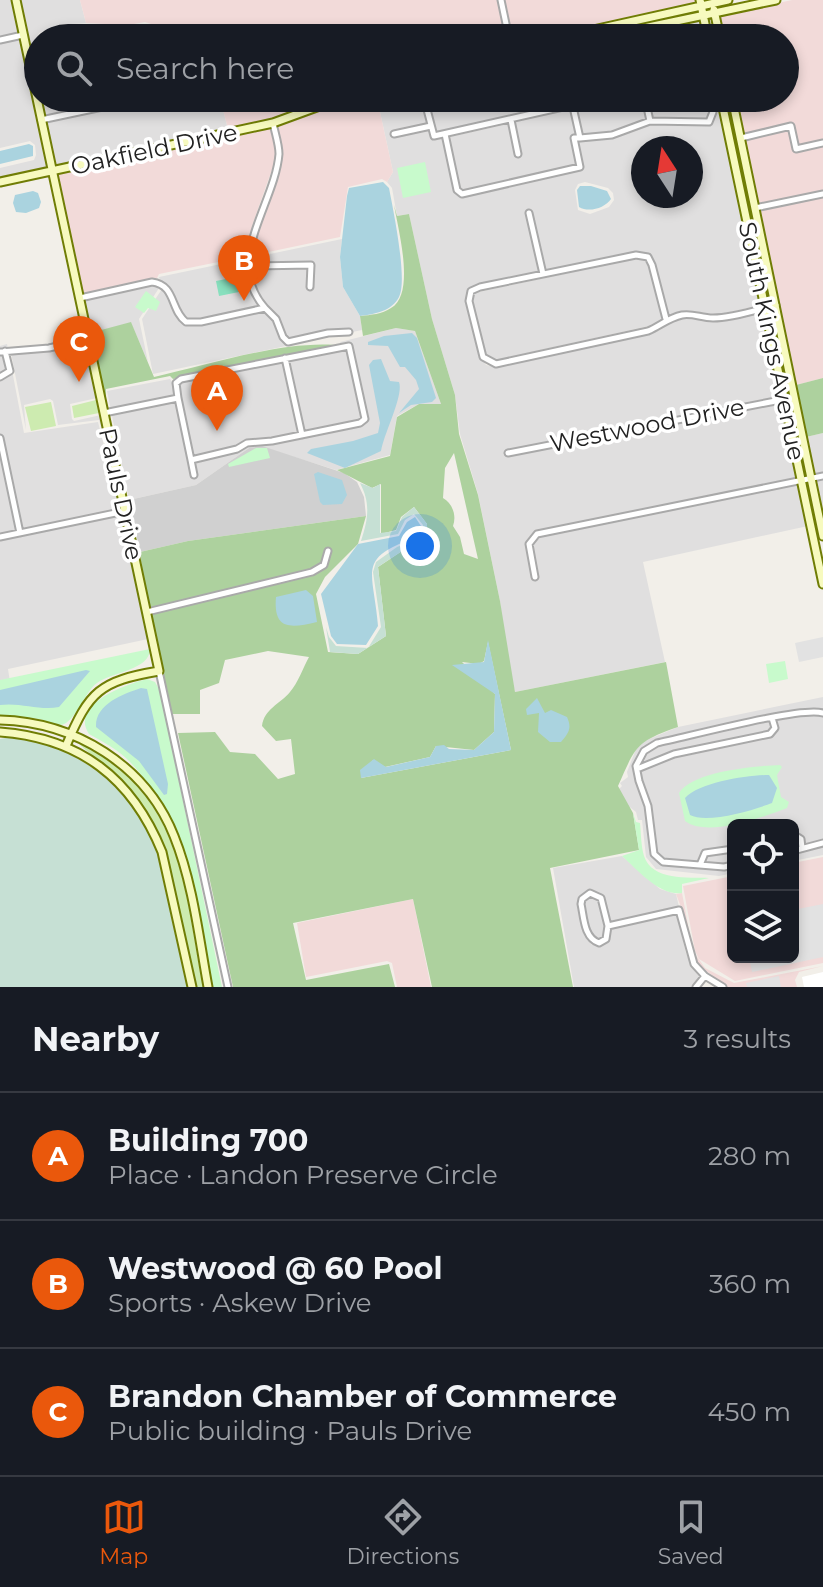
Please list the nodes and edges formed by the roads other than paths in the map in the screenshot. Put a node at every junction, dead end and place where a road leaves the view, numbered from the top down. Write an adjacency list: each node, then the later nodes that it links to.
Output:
1 (16, 0): 14 (main road, Pauls Drive)
2 (501, 0): 9 (street)
3 (728, 0): 5 (main road)
4 (776, 0): 7 (main road)
5 (712, 2): 6 (main road); 7 (main road)
6 (701, 3): 8 (main road); 10 (main road)
7 (715, 13): 8 (main road); 13 (main road)
8 (703, 16): 11 (main road); 12 (main road)
9 (506, 24)
10 (615, 24)
11 (671, 24)
12 (705, 24)
13 (717, 24)
14 (23, 35): 15 (street); 16 (main road, Pauls Drive)
15 (0, 40)
16 (24, 40)
17 (39, 112): 28 (main road, Pauls Drive)
18 (79, 112): 28 (street)
19 (303, 112): 31 (main road, Oakfield Drive)
20 (428, 112): 33 (street)
21 (544, 112): 29 (street)
22 (574, 112): 36 (street)
23 (648, 112): 30 (street)
24 (713, 112): 30 (street)
25 (726, 112): 51 (main road, South Kings Avenue)
26 (728, 112): 32 (main road)
27 (735, 112): 32 (main road, South Kings Avenue)
28 (41, 120): 40 (main road, Pauls Drive)
29 (511, 120): 35 (street); 39 (street)
30 (650, 121): 36 (street)
31 (273, 123): 40 (main road, Oakfield Drive); 45 (street)
32 (737, 123): 37 (main road, South Kings Avenue)
33 (431, 126): 34 (street); 35 (street)
34 (394, 134)
35 (445, 134): 36 (street)
36 (580, 138)
37 (741, 138): 38 (street); 43 (main road, South Kings Avenue)
38 (823, 143)
39 (518, 154)
40 (52, 170): 41 (main road, Oakfield Drive); 48 (main road, Pauls Drive)
41 (0, 182)
42 (823, 194): 43 (street)
43 (755, 208): 49 (main road, South Kings Avenue)
44 (529, 213): 46 (street)
45 (249, 266): 47 (street); 50 (street)
46 (543, 274): 52 (street); 52 (street)
47 (310, 287)
48 (80, 298): 50 (street); 54 (main road, Pauls Drive)
49 (776, 305): 51 (street); 58 (main road, South Kings Avenue)
50 (265, 308): 53 (street)
51 (765, 308): 52 (street); 60 (main road, South Kings Avenue)
52 (666, 319)
53 (349, 332)
54 (88, 339): 55 (street); 61 (main road, Pauls Drive)
55 (3, 351): 57 (street)
56 (285, 358): 59 (street); 62 (street); 62 (street)
57 (0, 377)
58 (795, 397): 60 (street, Westwood Drive); 68 (main road, South Kings Avenue)
59 (178, 398): 61 (street); 65 (street)
60 (785, 400): 64 (street, Westwood Drive); 69 (main road, South Kings Avenue)
61 (104, 413): 70 (main road, Pauls Drive)
62 (302, 435): 65 (street)
63 (0, 438): 71 (street)
64 (508, 453)
65 (191, 460): 66 (street)
66 (194, 475)
67 (823, 476): 68 (street)
68 (811, 478): 69 (street); 72 (main road, South Kings Avenue)
69 (802, 480): 75 (street); 76 (main road, South Kings Avenue)
70 (125, 511): 71 (street); 77 (main road, Pauls Drive)
71 (20, 533): 73 (street)
72 (823, 536)
73 (0, 537)
74 (328, 551): 77 (street)
75 (535, 577)
76 (823, 584)
77 (147, 612): 78 (main road, Pauls Drive)
78 (159, 671): 83 (main road); 97 (street, Pauls Drive)
79 (823, 713): 80 (street)
80 (772, 718): 85 (street); 85 (street)
81 (0, 720): 83 (main road)
82 (0, 732): 84 (main road)
83 (71, 734): 84 (main road); 96 (main road)
84 (66, 746): 95 (main road)
85 (637, 769): 91 (street)
86 (799, 838): 88 (street)
87 (823, 843): 88 (street)
88 (802, 848): 89 (street)
89 (799, 849)
90 (727, 850): 91 (street)
91 (700, 865): 92 (street)
92 (727, 865)
93 (608, 926): 93 (street); 94 (street)
94 (705, 976): 98 (street); 99 (street)
95 (192, 987)
96 (208, 987)
97 (228, 987)
98 (696, 987)
99 (723, 987)

